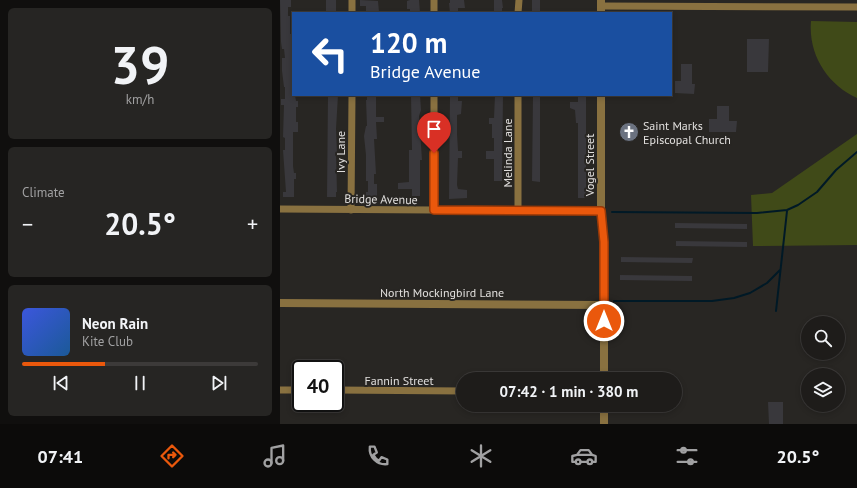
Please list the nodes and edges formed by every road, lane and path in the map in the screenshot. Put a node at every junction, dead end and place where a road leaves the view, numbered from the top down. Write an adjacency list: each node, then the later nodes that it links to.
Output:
1 (352, 0): 6 (street)
2 (434, 0): 7 (street)
3 (518, 0): 8 (street)
4 (601, 6): 5 (street)
5 (857, 7)
6 (352, 12)
7 (434, 12)
8 (518, 12)
9 (352, 96): 14 (street, Ivy Lane)
10 (434, 96): 15 (street)
11 (518, 96): 16 (street, Melinda Lane)
12 (601, 96): 17 (street, Vogel Street)
13 (280, 209): 14 (street, Bridge Avenue)
14 (351, 210): 15 (street, Bridge Avenue)
15 (434, 210): 16 (street, Bridge Avenue)
16 (518, 210): 17 (street, Bridge Avenue)
17 (601, 211): 19 (street, Vogel Street)
18 (280, 303): 19 (street, North Mockingbird Lane)
19 (604, 305): 20 (street, Vogel Street)
20 (604, 372)
21 (280, 390): 22 (street)
22 (292, 390)
23 (344, 390): 24 (street, Fannin Street)
24 (456, 391)
25 (604, 412): 26 (street)
26 (604, 424)

